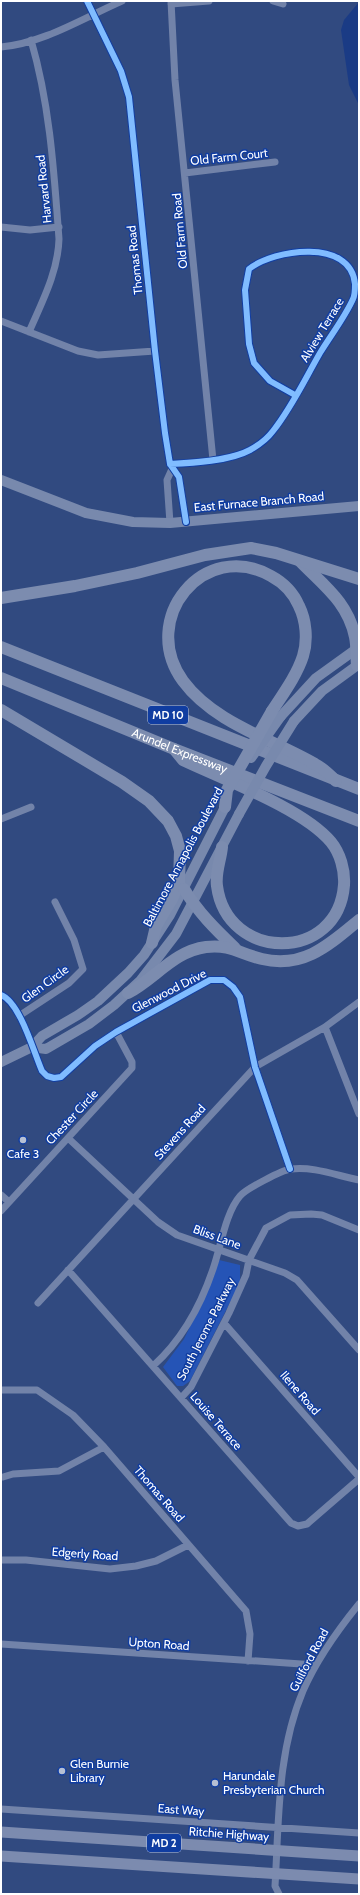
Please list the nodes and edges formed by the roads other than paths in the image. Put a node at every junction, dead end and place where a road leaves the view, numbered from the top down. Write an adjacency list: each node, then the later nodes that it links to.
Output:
1 (87, 1): 7 (street, Thomas Road)
2 (122, 1): 7 (street)
3 (209, 1): 5 (street)
4 (273, 1): 6 (street)
5 (171, 3): 11 (street, Old Farm Road)
6 (283, 4)
7 (93, 14): 8 (street); 16 (street, Thomas Road)
8 (32, 40): 9 (street); 12 (street, Harvard Road)
9 (1, 47)
10 (275, 162): 11 (street, Old Farm Court)
11 (185, 173): 18 (street, Old Farm Road)
12 (58, 227): 13 (street); 15 (street, Harvard Road)
13 (1, 228)
14 (1, 321): 15 (street)
15 (29, 332): 16 (street)
16 (155, 351): 19 (street, Thomas Road)
17 (295, 395): 17 (street, Alview Terrace); 18 (street, Alview Terrace)
18 (213, 460): 19 (street, Alview Terrace)
19 (171, 466): 22 (street, Thomas Road); 23 (street, Thomas Road)
20 (1, 480): 23 (main road, East Furnace Branch Road)
21 (359, 506): 22 (main road, East Furnace Branch Road)
22 (186, 522): 23 (main road, East Furnace Branch Road)
23 (170, 523)
24 (300, 560): 25 (highway); 26 (highway); 28 (highway)
25 (359, 579)
26 (1, 598)
27 (1, 647): 34 (highway, MD 10)
28 (357, 648): 29 (highway); 32 (main road)
29 (358, 664): 40 (main road, Baltimore Annapolis Boulevard, bridge)
30 (1, 678): 33 (highway, Arundel Expressway / MD 10)
31 (1, 710): 45 (highway)
32 (277, 713): 34 (highway); 37 (highway, bridge)
33 (174, 749): 39 (highway, Arundel Expressway / MD 10); 40 (highway)
34 (336, 781): 35 (highway, MD 10)
35 (359, 789)
36 (31, 807): 38 (street)
37 (225, 807): 41 (main road, Baltimore Annapolis Boulevard)
38 (1, 819)
39 (359, 822)
40 (222, 847): 43 (main road, Baltimore Annapolis Boulevard)
41 (184, 889): 43 (highway); 45 (main road, Baltimore Annapolis Boulevard)
42 (55, 902): 50 (street, Glen Circle)
43 (192, 902): 46 (highway); 47 (main road, Baltimore Annapolis Boulevard)
44 (359, 920): 46 (highway)
45 (152, 943): 53 (main road, Baltimore Annapolis Boulevard)
46 (235, 948): 47 (highway)
47 (128, 993): 53 (main road, Baltimore Annapolis Boulevard)
48 (1, 995): 50 (street, Glenwood Drive)
49 (359, 1002): 51 (street, Stevens Road)
50 (19, 1016): 53 (street, Glenwood Drive)
51 (325, 1027): 55 (street, Stevens Road); 56 (street)
52 (116, 1032): 53 (street, Glenwood Drive); 55 (street, Glenwood Drive); 57 (street, Chester Circle)
53 (32, 1047): 54 (main road, Baltimore Annapolis Boulevard)
54 (1, 1062)
55 (255, 1067): 58 (street, Glenwood Drive); 61 (street, Stevens Road)
56 (359, 1114)
57 (68, 1138): 61 (street, Bliss Lane); 62 (street, Chester Circle)
58 (290, 1169): 59 (street); 65 (street)
59 (359, 1180)
60 (1, 1195): 62 (street)
61 (135, 1198): 65 (street, Bliss Lane); 67 (street, Stevens Road)
62 (9, 1202): 63 (street, Chester Circle)
63 (1, 1211)
64 (359, 1230): 66 (street, South Jerome Parkway)
65 (219, 1250): 66 (street, Bliss Lane); 71 (street)
66 (249, 1260): 69 (street, South Jerome Parkway); 70 (street, Bliss Lane)
67 (68, 1270): 68 (street, Stevens Road); 71 (street, Louise Terrace)
68 (38, 1303)
69 (224, 1323): 73 (street, South Jerome Parkway); 76 (street, Ilene Road)
70 (359, 1350)
71 (154, 1366): 73 (street, Louise Terrace)
72 (1, 1390): 74 (street, Thomas Road)
73 (181, 1398): 76 (street, Louise Terrace)
74 (104, 1447): 75 (street); 77 (street, Thomas Road)
75 (3, 1477)
76 (359, 1478)
77 (188, 1545): 78 (street, Edgerly Road); 81 (street, Thomas Road)
78 (1, 1560)
79 (359, 1604): 82 (street, Guilford Road)
80 (1, 1644): 81 (street, Upton Road)
81 (248, 1661): 82 (street, Upton Road)
82 (316, 1665): 84 (street, Guilford Road)
83 (1, 1809): 84 (street, East Way)
84 (278, 1828): 86 (street, East Way); 87 (street, Guilford Road)
85 (1, 1832): 87 (main road, Ritchie Highway / MD 2)
86 (359, 1833)
87 (277, 1851): 89 (main road, Ritchie Highway / MD 2); 90 (street, Guilford Road)
88 (1, 1856): 90 (main road, MD 2)
89 (359, 1856)
90 (276, 1873): 91 (main road, MD 2); 92 (street, Guilford Road)
91 (359, 1879)
92 (279, 1894)

